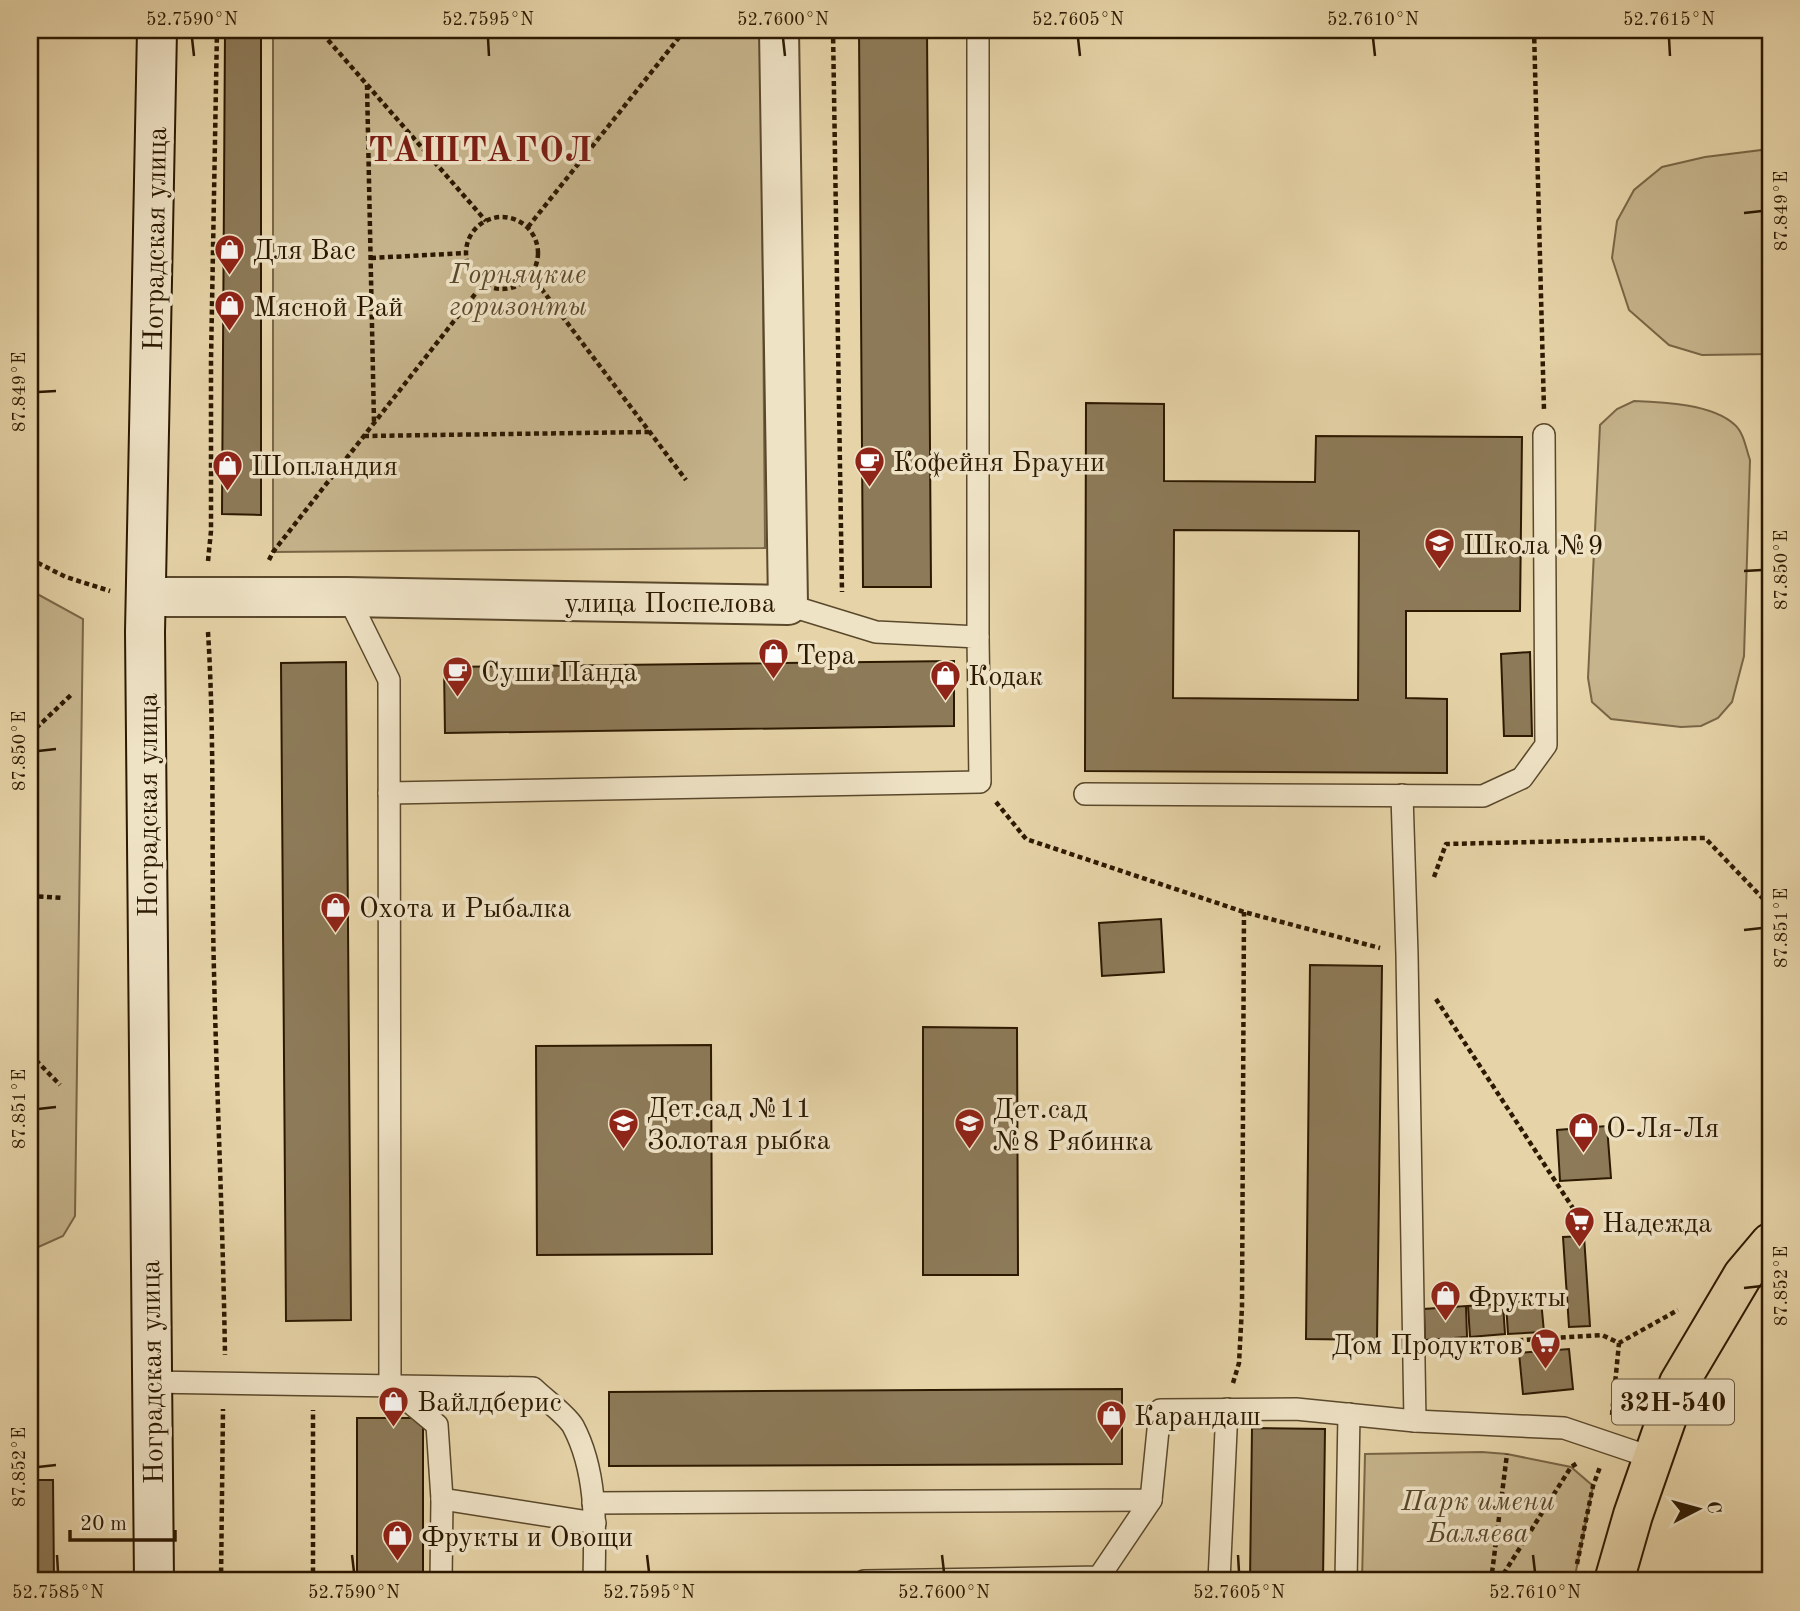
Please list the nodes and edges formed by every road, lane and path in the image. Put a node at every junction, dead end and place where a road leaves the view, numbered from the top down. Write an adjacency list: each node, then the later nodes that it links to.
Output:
1 (158, 30): 21 (street, Ноградская улица)
2 (217, 30): 22 (path)
3 (685, 30): 11 (path)
4 (779, 30): 25 (street, улица Поспелова)
5 (833, 30): 26 (path)
6 (978, 30): 27 (lane)
7 (1534, 30): 18 (path)
8 (328, 40): 9 (path)
9 (367, 85): 10 (path); 13 (path)
10 (486, 221): 11 (path); 12 (path)
11 (528, 228): 14 (path)
12 (466, 253): 13 (path); 15 (path)
13 (371, 258): 16 (path)
14 (531, 275): 15 (path); 17 (path)
15 (483, 284): 16 (path)
16 (374, 423): 19 (path)
17 (649, 432): 19 (path); 20 (path)
18 (1544, 435): 32 (lane)
19 (364, 436): 23 (path)
20 (686, 480)
21 (147, 597): 22 (street, улица Поспелова); 43 (street, Ноградская улица)
22 (205, 597): 23 (street, улица Поспелова); 44 (path)
23 (253, 597): 24 (street, улица Поспелова)
24 (348, 597): 25 (street, улица Поспелова); 30 (lane)
25 (788, 605): 26 (lane)
26 (842, 621): 27 (lane)
27 (978, 637): 30 (lane)
28 (72, 694): 29 (path)
29 (30, 734)
30 (389, 793): 46 (lane)
31 (1085, 794): 32 (lane)
32 (1402, 795): 36 (lane)
33 (30, 896): 34 (path)
34 (63, 898)
35 (1244, 912): 47 (path)
36 (1407, 955): 39 (path); 42 (lane)
37 (30, 1054): 38 (path)
38 (60, 1085)
39 (1584, 1225)
40 (1770, 1243): 52 (main road, 32Н-540)
41 (1686, 1306): 42 (path)
42 (1413, 1347): 49 (lane)
43 (150, 1382): 44 (lane); 56 (street, Ноградская улица)
44 (223, 1383): 45 (lane); 57 (path)
45 (314, 1385): 46 (lane); 58 (path)
46 (390, 1386): 53 (lane); 55 (lane)
47 (1227, 1409): 48 (lane); 54 (lane); 62 (lane)
48 (1349, 1414): 49 (lane); 63 (lane)
49 (1415, 1421): 50 (lane)
50 (1609, 1443): 52 (lane); 65 (path)
51 (1507, 1454): 64 (path)
52 (1653, 1458): 66 (main road, 32Н-540)
53 (442, 1499): 55 (lane); 59 (lane)
54 (1151, 1500): 55 (lane); 61 (lane)
55 (594, 1513): 60 (lane)
56 (154, 1581)
57 (221, 1581)
58 (313, 1581)
59 (441, 1581)
60 (594, 1581)
61 (864, 1581)
62 (1219, 1581)
63 (1346, 1581)
64 (1491, 1581)
65 (1499, 1581)
66 (1614, 1581)

